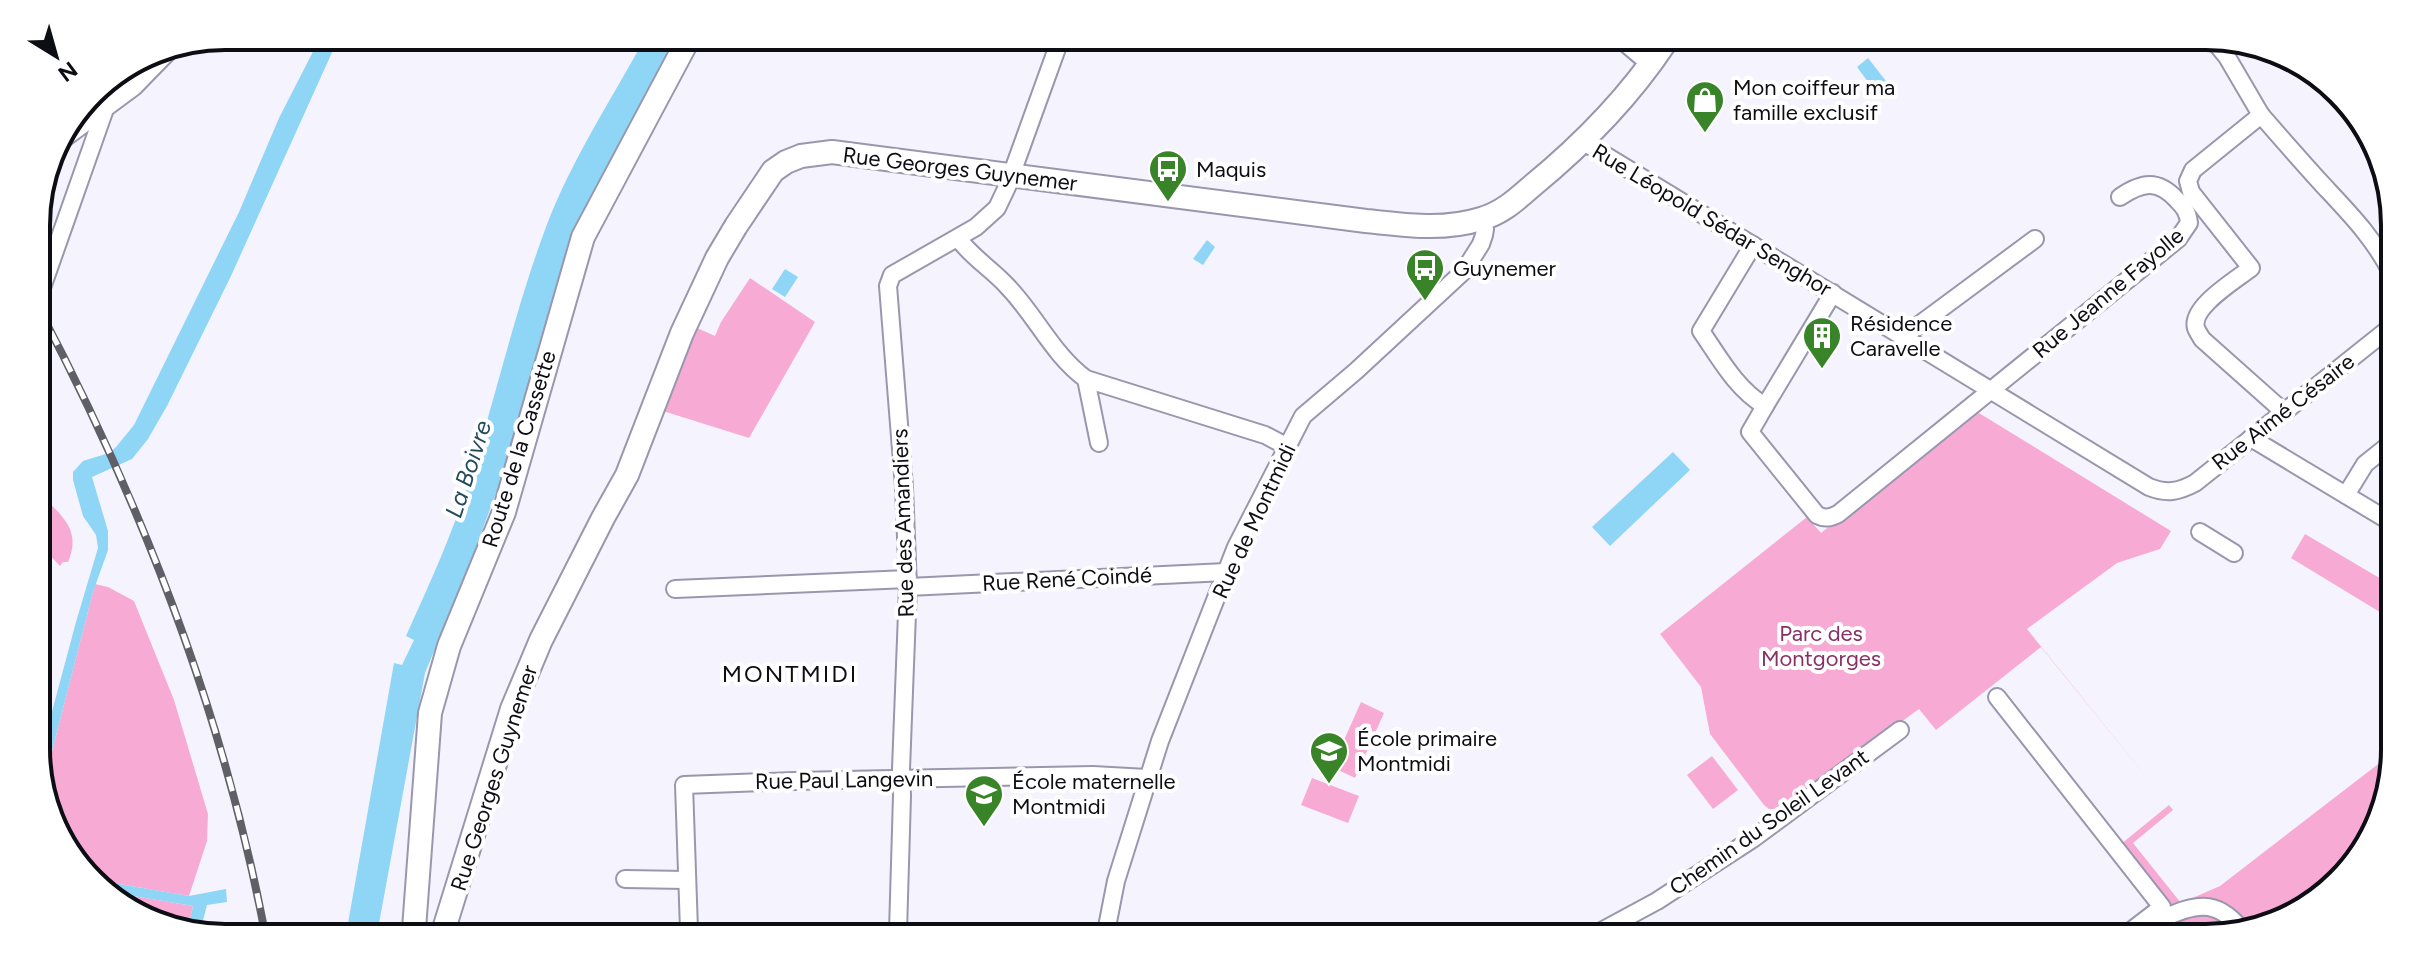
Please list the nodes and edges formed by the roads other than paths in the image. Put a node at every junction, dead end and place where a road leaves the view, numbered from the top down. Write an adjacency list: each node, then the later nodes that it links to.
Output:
1 (683, 50): 48 (street, Route de la Cassette)
2 (1056, 50): 14 (street, Rue des Amandiers)
3 (1633, 50): 7 (street)
4 (1661, 50): 7 (street, Rue Georges Guynemer)
5 (2222, 51): 11 (street)
6 (156, 64): 10 (street)
7 (1651, 65): 13 (street, Rue Georges Guynemer)
8 (119, 86): 10 (street)
9 (99, 103): 10 (street)
10 (105, 109): 12 (street); 21 (street)
11 (2261, 115): 20 (street); 28 (street, Rue Jeanne Fayolle)
12 (80, 128)
13 (1582, 141): 16 (street, Rue Georges Guynemer); 19 (street, Rue Léopold Sédar Senghor)
14 (1011, 176): 16 (street, Rue Georges Guynemer); 17 (street, Rue des Amandiers); 49 (street, Rue Georges Guynemer)
15 (2120, 197): 26 (street, Rue Jeanne Fayolle)
16 (1482, 219): 31 (street, Rue de Montmidi)
17 (958, 238): 25 (street); 39 (street, Rue des Amandiers)
18 (2035, 239): 24 (street)
19 (1753, 245): 22 (street, Rue Léopold Sédar Senghor); 27 (street)
20 (2381, 253)
21 (50, 265)
22 (1833, 293): 24 (street, Rue Léopold Sédar Senghor); 27 (street)
23 (2381, 335): 28 (street, Rue Aimé Césaire)
24 (1904, 336): 26 (street, Rue Léopold Sédar Senghor)
25 (1086, 379): 30 (street); 31 (street)
26 (1992, 390): 27 (street); 33 (street, Rue Léopold Sédar Senghor)
27 (1765, 406)
28 (2284, 412): 29 (street, Rue Aimé Césaire)
29 (2251, 438): 33 (street, Rue Aimé Césaire); 34 (street)
30 (1099, 443)
31 (1288, 447): 38 (street, Rue de Montmidi)
32 (2381, 451): 34 (street)
33 (2172, 492)
34 (2346, 495): 35 (street)
35 (2381, 516)
36 (2200, 532): 37 (street)
37 (2234, 553)
38 (1226, 572): 39 (street, Rue René Coindé); 43 (street, Rue de Montmidi)
39 (908, 583): 40 (street, Rue René Coindé); 44 (street, Rue des Amandiers)
40 (675, 589)
41 (1997, 697): 54 (street)
42 (1900, 730): 53 (street, Chemin du Soleil Levant)
43 (1147, 778): 44 (street, Rue Paul Langevin); 52 (street, Rue de Montmidi)
44 (902, 779): 46 (street, Rue Paul Langevin); 51 (street, Rue des Amandiers)
45 (625, 879): 46 (street)
46 (686, 880): 50 (street)
47 (2234, 922): 55 (street)
48 (414, 924)
49 (446, 924)
50 (689, 924)
51 (898, 924)
52 (1108, 924)
53 (1614, 924)
54 (2140, 924)
55 (2154, 924)

